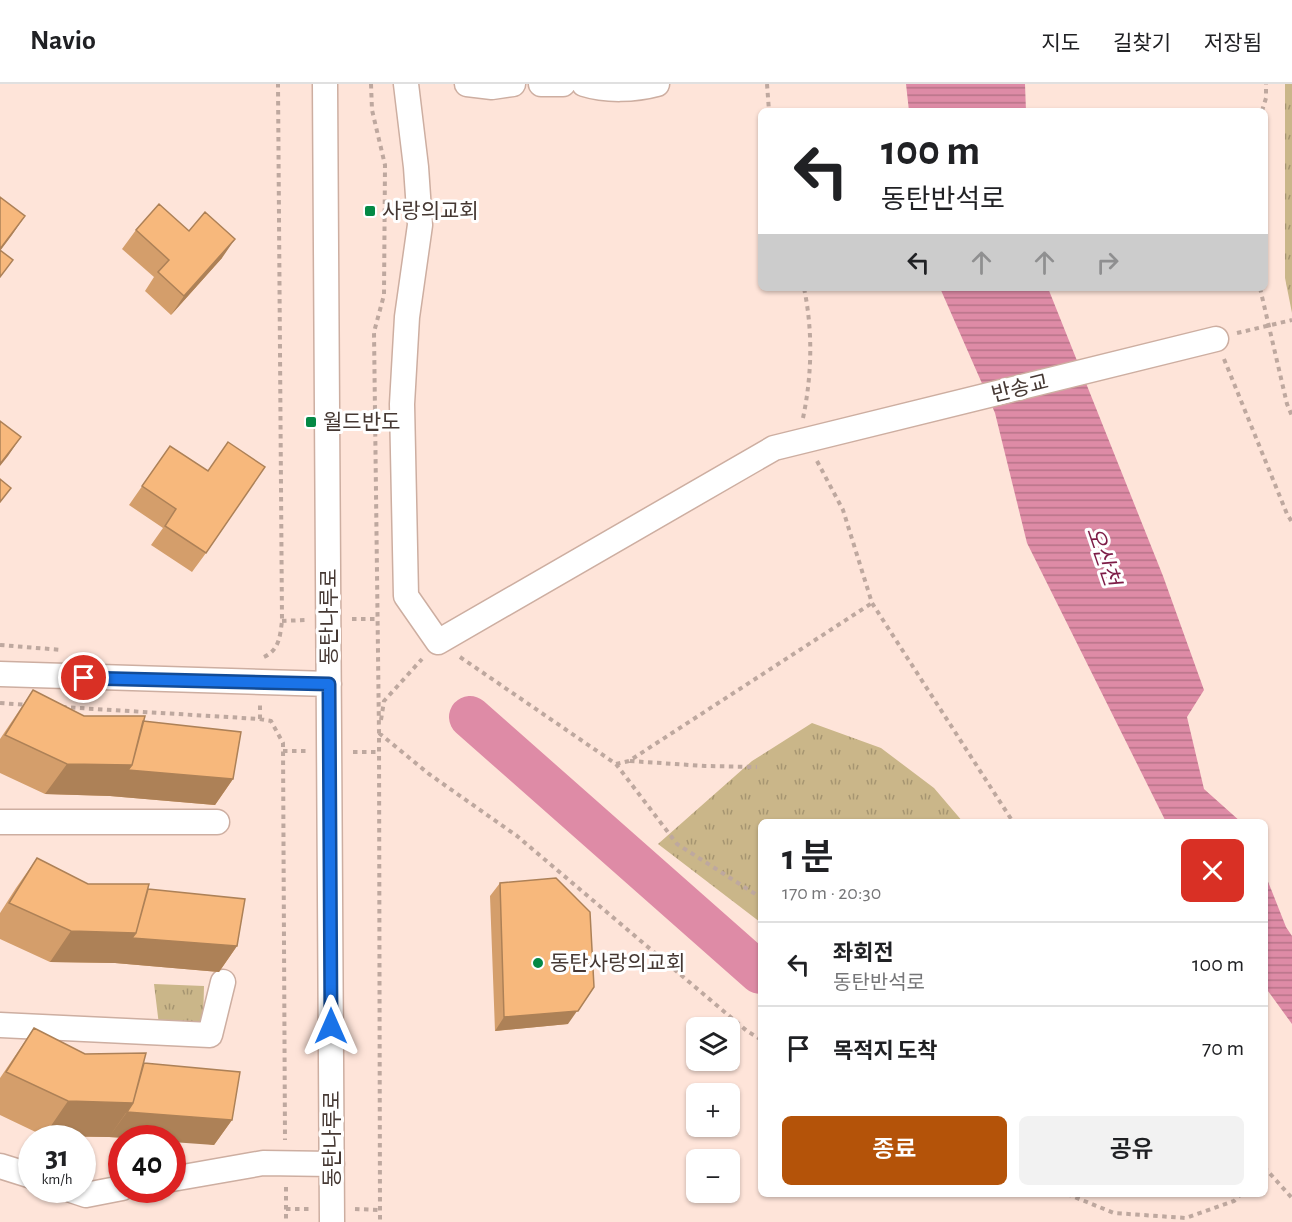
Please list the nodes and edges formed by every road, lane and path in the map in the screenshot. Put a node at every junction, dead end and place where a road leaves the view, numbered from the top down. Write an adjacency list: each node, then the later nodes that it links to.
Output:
1 (278, 84): 27 (path)
2 (325, 84): 29 (street, 동탄나루로)
3 (371, 84): 30 (path)
4 (406, 84): 24 (street)
5 (467, 84): 6 (street)
6 (513, 84)
7 (540, 84): 8 (street)
8 (563, 84)
9 (584, 84): 10 (street)
10 (657, 84)
11 (767, 84): 13 (path)
12 (1266, 84): 14 (path)
13 (769, 108)
14 (1263, 108)
15 (805, 291): 21 (path)
16 (1261, 291): 18 (path)
17 (1292, 320): 18 (path)
18 (1269, 326): 19 (path); 20 (path)
19 (1216, 339): 21 (street, 반송교); 22 (path)
20 (1292, 416)
21 (811, 434): 23 (path); 24 (street, 반송교)
22 (1292, 522)
23 (872, 603): 31 (path); 34 (path)
24 (438, 642): 30 (path); 32 (path)
25 (0, 645): 26 (path)
26 (70, 650)
27 (262, 659)
28 (0, 674): 29 (street)
29 (329, 684): 41 (street, 동탄나루로)
30 (379, 733): 40 (path); 52 (path)
31 (629, 761): 32 (path); 33 (path)
32 (616, 764): 37 (path)
33 (757, 767)
34 (1011, 819)
35 (0, 822): 36 (street)
36 (217, 822)
37 (758, 896)
38 (223, 982): 39 (street)
39 (0, 1025)
40 (758, 1038)
41 (332, 1164): 45 (street); 51 (street, 동탄나루로)
42 (0, 1166): 43 (street)
43 (18, 1172)
44 (1268, 1173): 48 (path)
45 (186, 1177)
46 (1074, 1197): 47 (path)
47 (1238, 1197)
48 (1292, 1198)
49 (286, 1209): 50 (path)
50 (286, 1222)
51 (332, 1222)
52 (380, 1222)

